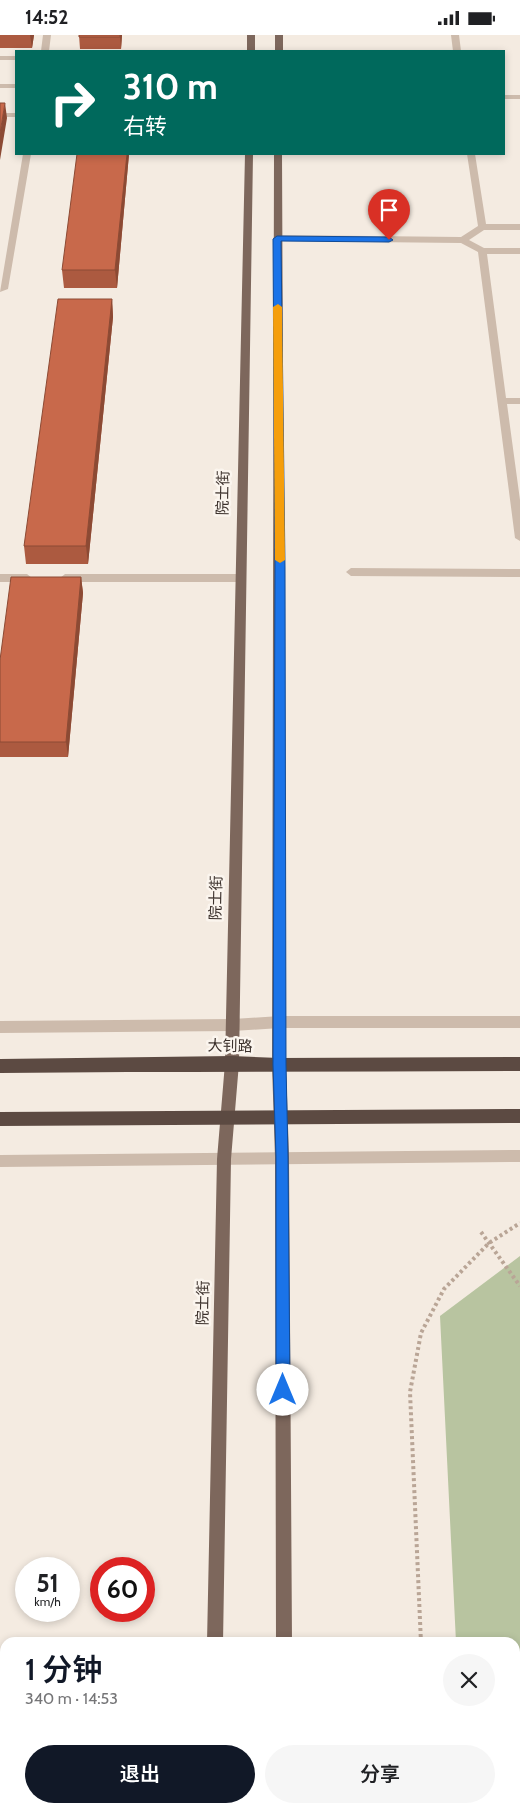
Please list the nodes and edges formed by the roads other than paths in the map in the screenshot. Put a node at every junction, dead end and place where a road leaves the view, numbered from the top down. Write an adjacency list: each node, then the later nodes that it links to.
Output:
1 (48, 35): 5 (street)
2 (251, 35): 6 (main road)
3 (279, 35): 7 (main road)
4 (455, 35): 8 (street)
5 (45, 50)
6 (251, 50)
7 (279, 50)
8 (457, 50)
9 (0, 58): 10 (street)
10 (15, 58)
11 (0, 86): 12 (street)
12 (15, 86)
13 (505, 97): 14 (street)
14 (520, 97)
15 (0, 115): 16 (street)
16 (15, 115)
17 (27, 155): 27 (street)
18 (249, 155): 34 (main road, 院士街)
19 (278, 155): 23 (main road)
20 (471, 155): 21 (street)
21 (482, 227): 22 (street); 24 (street)
22 (520, 227)
23 (277, 239): 24 (street); 35 (main road)
24 (463, 240): 25 (street)
25 (482, 251): 26 (street); 28 (street)
26 (520, 251)
27 (0, 289)
28 (501, 401): 29 (street); 30 (street)
29 (520, 401)
30 (520, 537)
31 (351, 572): 32 (street)
32 (520, 573)
33 (0, 578): 34 (street)
34 (240, 578): 37 (main road, 院士街)
35 (280, 1022): 36 (street); 37 (street); 40 (main road)
36 (520, 1023)
37 (233, 1025): 38 (street); 39 (main road, 院士街)
38 (0, 1027)
39 (232, 1063): 40 (highway, 大钊路); 42 (highway, 大钊路); 45 (main road, 院士街)
40 (280, 1065): 41 (highway, 大钊路); 43 (main road)
41 (520, 1065)
42 (0, 1066)
43 (281, 1116): 44 (highway); 45 (highway); 48 (main road)
44 (520, 1116)
45 (228, 1117): 46 (highway); 49 (main road, 院士街)
46 (0, 1119)
47 (520, 1156): 48 (street)
48 (282, 1157): 49 (street); 52 (main road)
49 (224, 1159): 50 (street); 51 (main road, 院士街)
50 (0, 1161)
51 (215, 1637)
52 (284, 1637)

